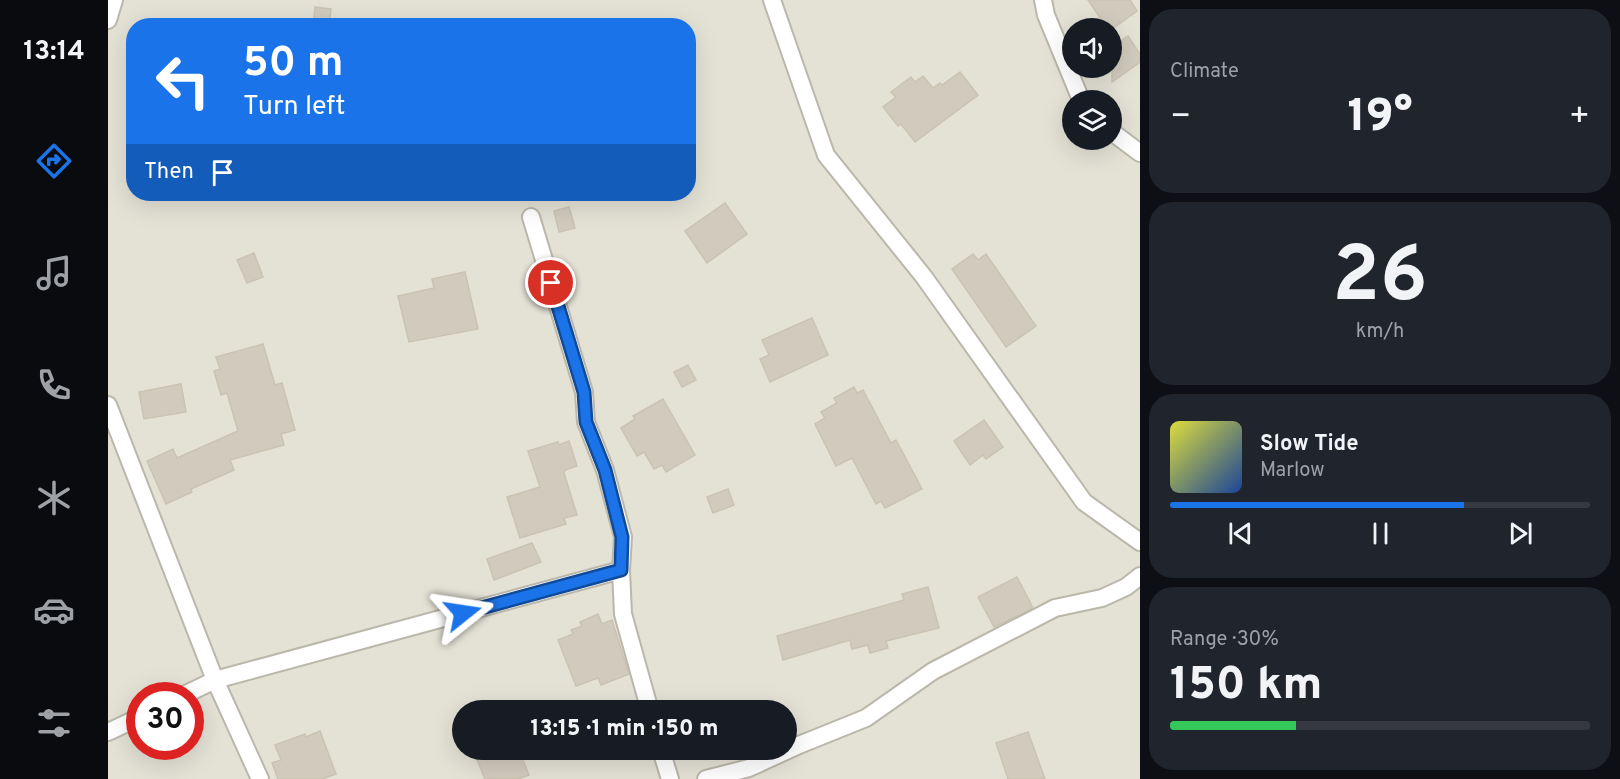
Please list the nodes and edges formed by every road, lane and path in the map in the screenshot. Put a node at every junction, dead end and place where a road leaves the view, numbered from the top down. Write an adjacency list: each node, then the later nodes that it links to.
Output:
1 (114, 0): 4 (street)
2 (772, 0): 10 (street)
3 (1043, 0): 5 (street)
4 (108, 20)
5 (1076, 90)
6 (1122, 140): 7 (street)
7 (1140, 153)
8 (531, 217): 11 (street)
9 (108, 405): 13 (street)
10 (1140, 542)
11 (621, 570): 13 (street); 15 (street)
12 (1140, 576): 19 (street)
13 (215, 680): 14 (street); 20 (street)
14 (204, 685)
15 (647, 700)
16 (126, 724): 17 (street)
17 (108, 732)
18 (664, 760): 21 (street)
19 (752, 774): 22 (street)
20 (260, 779)
21 (670, 779)
22 (706, 779)

